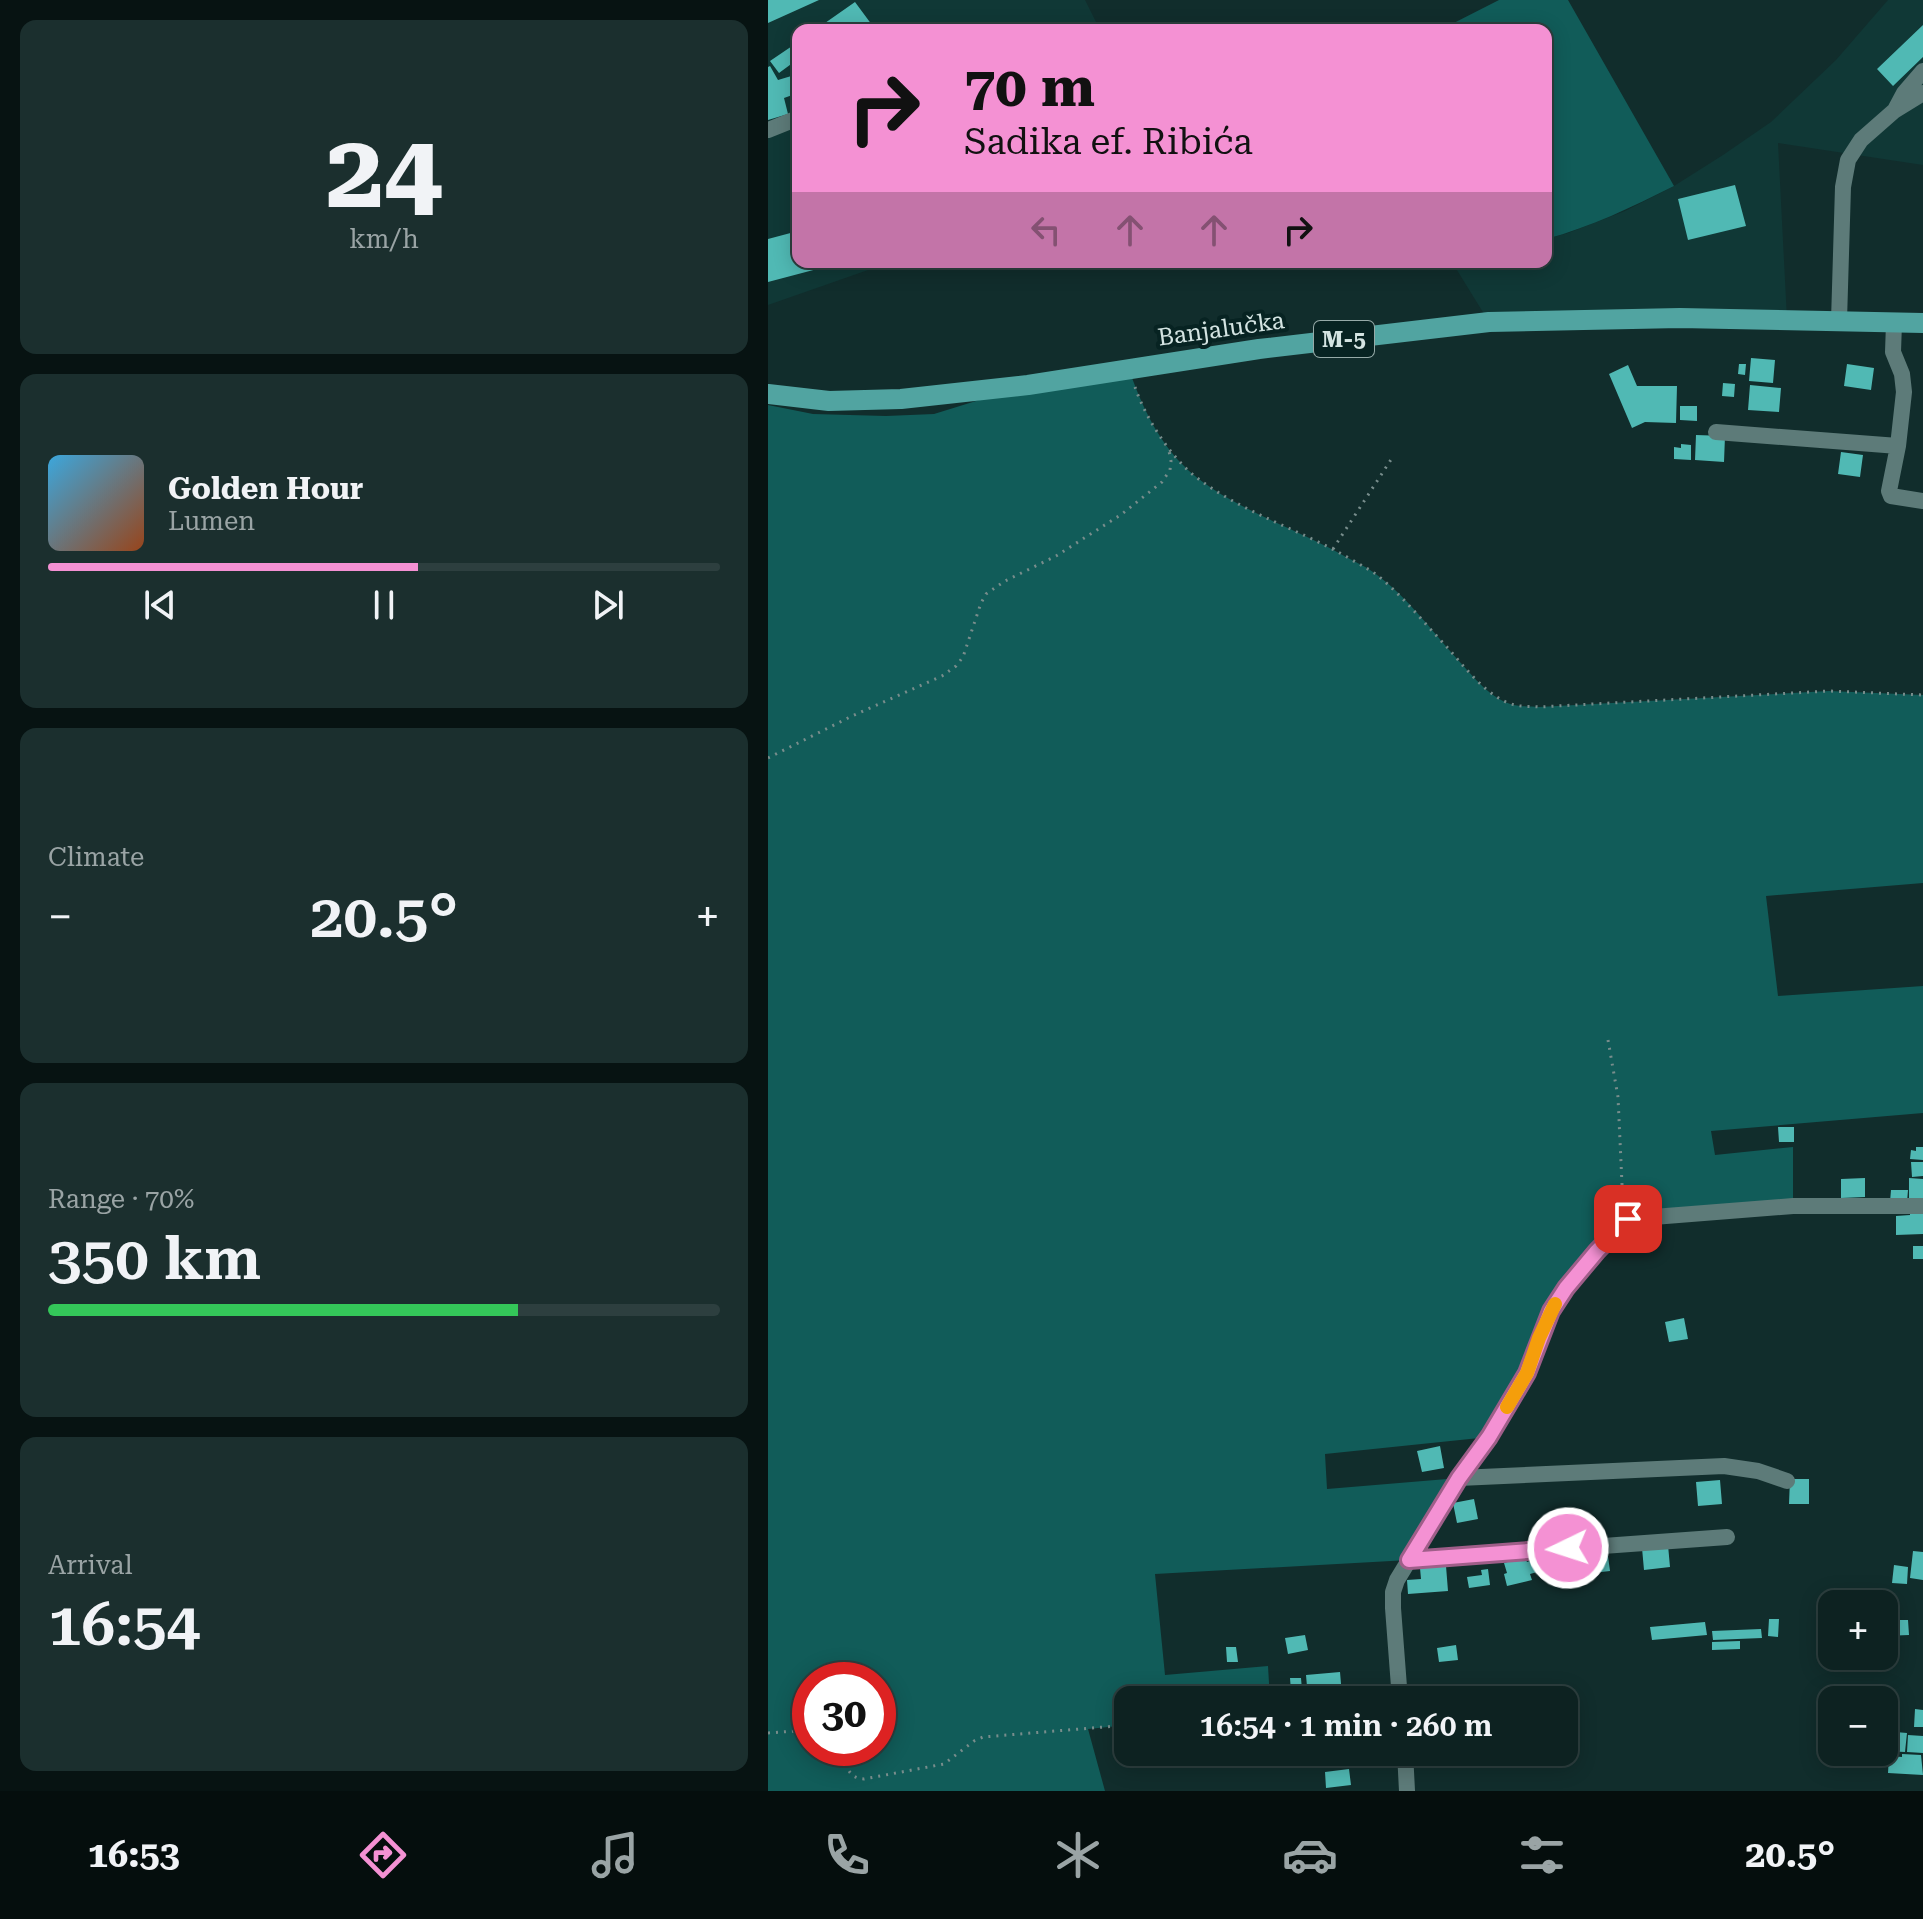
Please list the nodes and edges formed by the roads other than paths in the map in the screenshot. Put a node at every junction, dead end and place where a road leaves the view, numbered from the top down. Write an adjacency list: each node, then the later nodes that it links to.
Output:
1 (1923, 71): 3 (street)
2 (1923, 93): 3 (street)
3 (1894, 111): 6 (street)
4 (792, 120): 5 (street)
5 (768, 130)
6 (1839, 321): 7 (main road, Banjalučka / M-5); 9 (main road, Banjalučka / M-5)
7 (1894, 323): 8 (main road, Banjalučka / M-5); 11 (street)
8 (1923, 323)
9 (768, 394)
10 (1716, 432): 11 (street)
11 (1898, 446): 12 (street)
12 (1923, 501)
13 (1923, 1206): 14 (street)
14 (1459, 1478): 15 (street); 17 (street)
15 (1787, 1481)
16 (1727, 1537): 17 (street)
17 (1409, 1560): 18 (street)
18 (1399, 1686)
19 (1406, 1766): 20 (street)
20 (1407, 1791)

